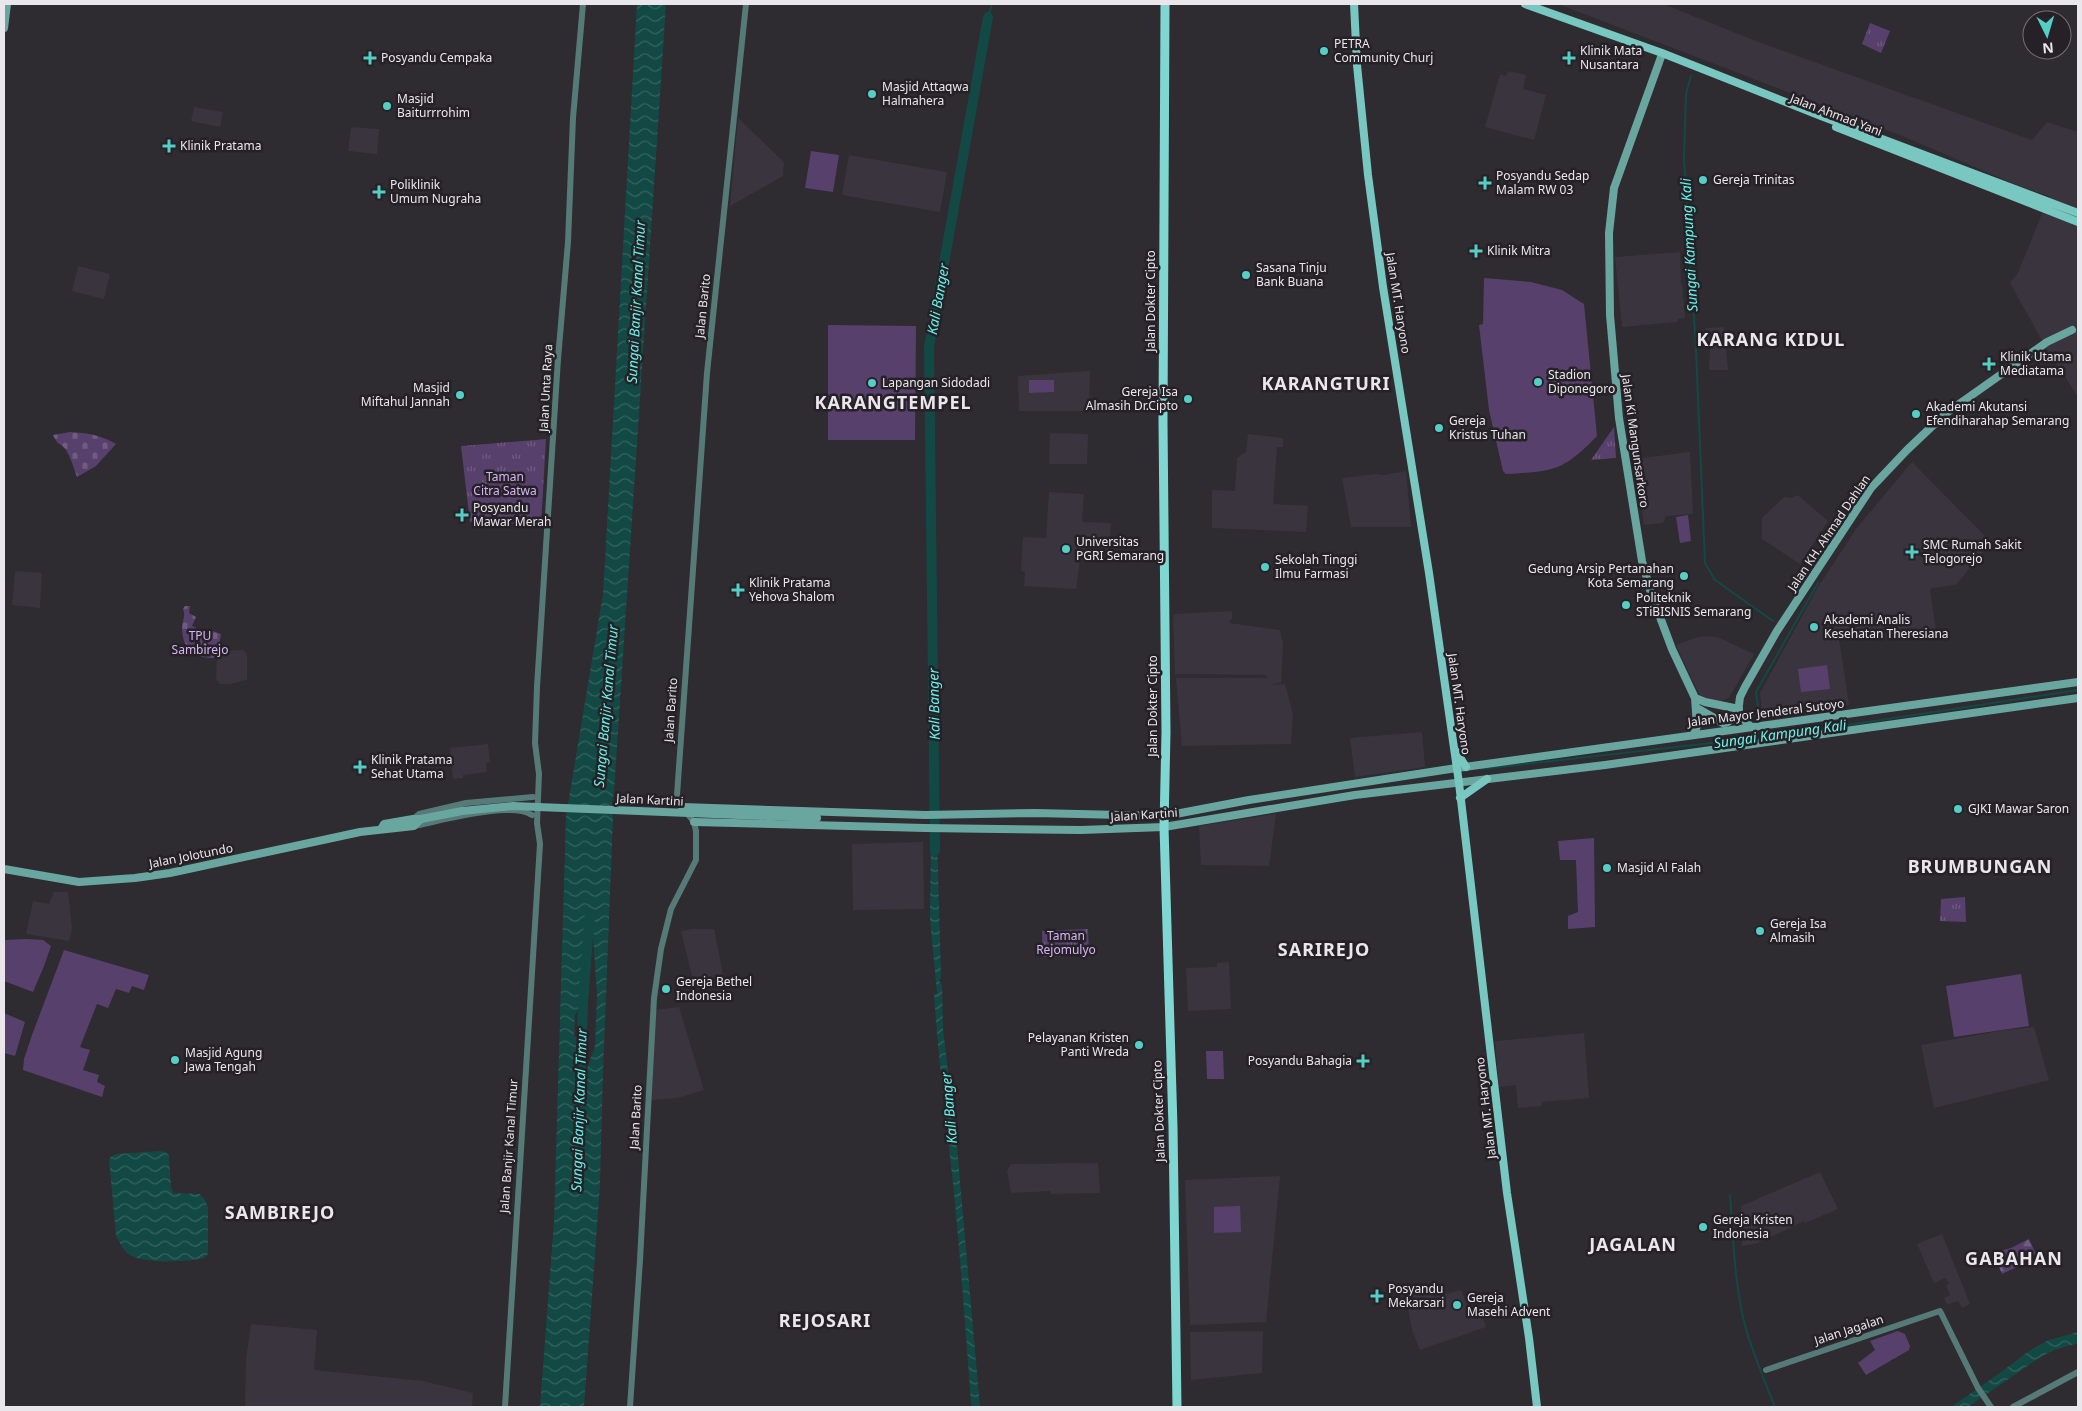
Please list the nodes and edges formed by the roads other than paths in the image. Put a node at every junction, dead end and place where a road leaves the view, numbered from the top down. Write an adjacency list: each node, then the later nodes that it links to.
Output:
1 (7, 4): 7 (main road)
2 (583, 4): 25 (street, Jalan Unta Raya)
3 (746, 4): 27 (street, Jalan Barito)
4 (1165, 4): 30 (highway, Jalan Dokter Cipto)
5 (1354, 4): 20 (main road, Jalan MT. Haryono)
6 (1525, 4): 8 (main road, Jalan Ahmad Yani)
7 (4, 28)
8 (1662, 55): 9 (main road, Jalan Ahmad Yani); 10 (main road, Jalan Ahmad Yani); 13 (main road, Jalan Ki Mangunsarkoro)
9 (2078, 213)
10 (2078, 222)
11 (2072, 330): 16 (main road, Jalan KH. Ahmad Dahlan)
12 (2078, 682): 18 (main road, Jalan Mayor Jenderal Sutoyo)
13 (1695, 698): 15 (main road, Jalan Ki Mangunsarkoro); 16 (main road)
14 (2078, 698): 23 (main road, Jalan Kartini)
15 (1697, 708): 17 (main road); 19 (main road, Jalan Ki Mangunsarkoro)
16 (1738, 711): 17 (main road); 18 (main road)
17 (1723, 727): 18 (main road, Jalan Mayor Jenderal Sutoyo); 19 (main road, Jalan Mayor Jenderal Sutoyo)
18 (1752, 727)
19 (1694, 734): 21 (main road, Jalan Mayor Jenderal Sutoyo)
20 (1452, 745): 21 (main road); 22 (main road, Jalan MT. Haryono)
21 (1466, 767): 22 (main road, Jalan Mayor Jenderal Sutoyo)
22 (1457, 768): 24 (main road, Jalan MT. Haryono); 30 (main road, Jalan Kartini)
23 (1487, 779): 24 (main road, Jalan Kartini); 26 (main road)
24 (1459, 783): 26 (main road, Jalan MT. Haryono); 36 (main road, Jalan Kartini)
25 (536, 795): 29 (street); 32 (street); 34 (street, Jalan Banjir Kanal Timur)
26 (1460, 798): 43 (main road, Jalan MT. Haryono)
27 (682, 807): 28 (main road, Jalan Kartini); 33 (street, Jalan Barito)
28 (828, 813): 30 (main road, Jalan Kartini); 31 (main road, Jalan Kartini)
29 (532, 815): 32 (street); 34 (street)
30 (1165, 816): 36 (highway, Jalan Dokter Cipto)
31 (818, 818): 32 (main road, Jalan Kartini, bridge); 35 (main road)
32 (416, 821): 37 (main road, Jalan Jolotundo)
33 (694, 822): 35 (main road, Jalan Kartini); 41 (street, Jalan Barito)
34 (537, 823): 40 (street, Jalan Banjir Kanal Timur)
35 (827, 825): 36 (main road, Jalan Kartini)
36 (1164, 827): 42 (highway, Jalan Dokter Cipto)
37 (4, 870)
38 (1766, 1370): 44 (street, Jalan Jagalan)
39 (2078, 1372): 45 (street)
40 (504, 1407)
41 (630, 1407)
42 (1177, 1407)
43 (1537, 1407)
44 (1991, 1407)
45 (2013, 1407)

